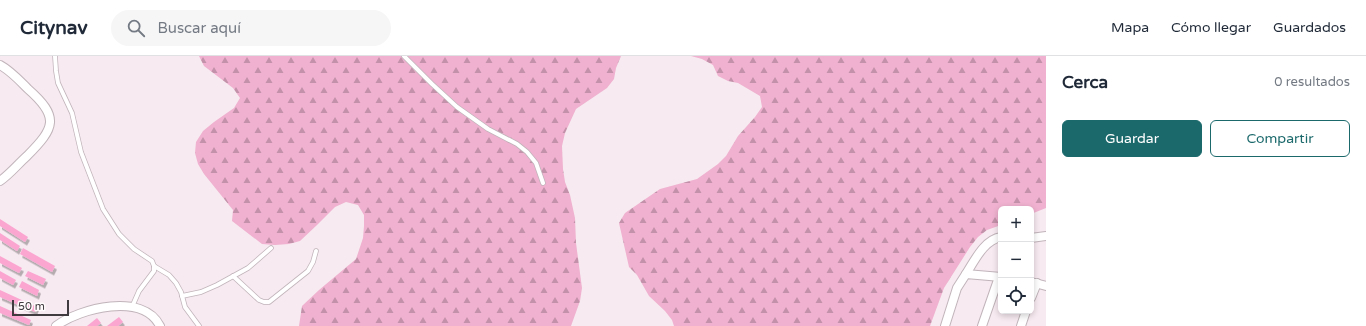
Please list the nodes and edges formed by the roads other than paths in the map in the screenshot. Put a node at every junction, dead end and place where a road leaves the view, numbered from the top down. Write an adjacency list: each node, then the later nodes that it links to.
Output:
1 (55, 56): 11 (lane)
2 (404, 56): 5 (lane)
3 (0, 65): 4 (street)
4 (0, 181)
5 (543, 182)
6 (1046, 236): 8 (street)
7 (998, 237): 12 (street)
8 (1034, 238)
9 (271, 248): 13 (lane)
10 (316, 251): 13 (lane)
11 (154, 266): 18 (lane); 19 (lane)
12 (966, 274): 14 (street); 24 (street)
13 (233, 276): 18 (lane)
14 (998, 277)
15 (1000, 278): 25 (street)
16 (1034, 283): 17 (street)
17 (1046, 286)
18 (182, 296): 23 (lane)
19 (132, 307): 21 (street); 22 (street)
20 (1025, 314): 26 (street)
21 (56, 326)
22 (160, 326)
23 (199, 326)
24 (945, 326)
25 (982, 326)
26 (1021, 326)

